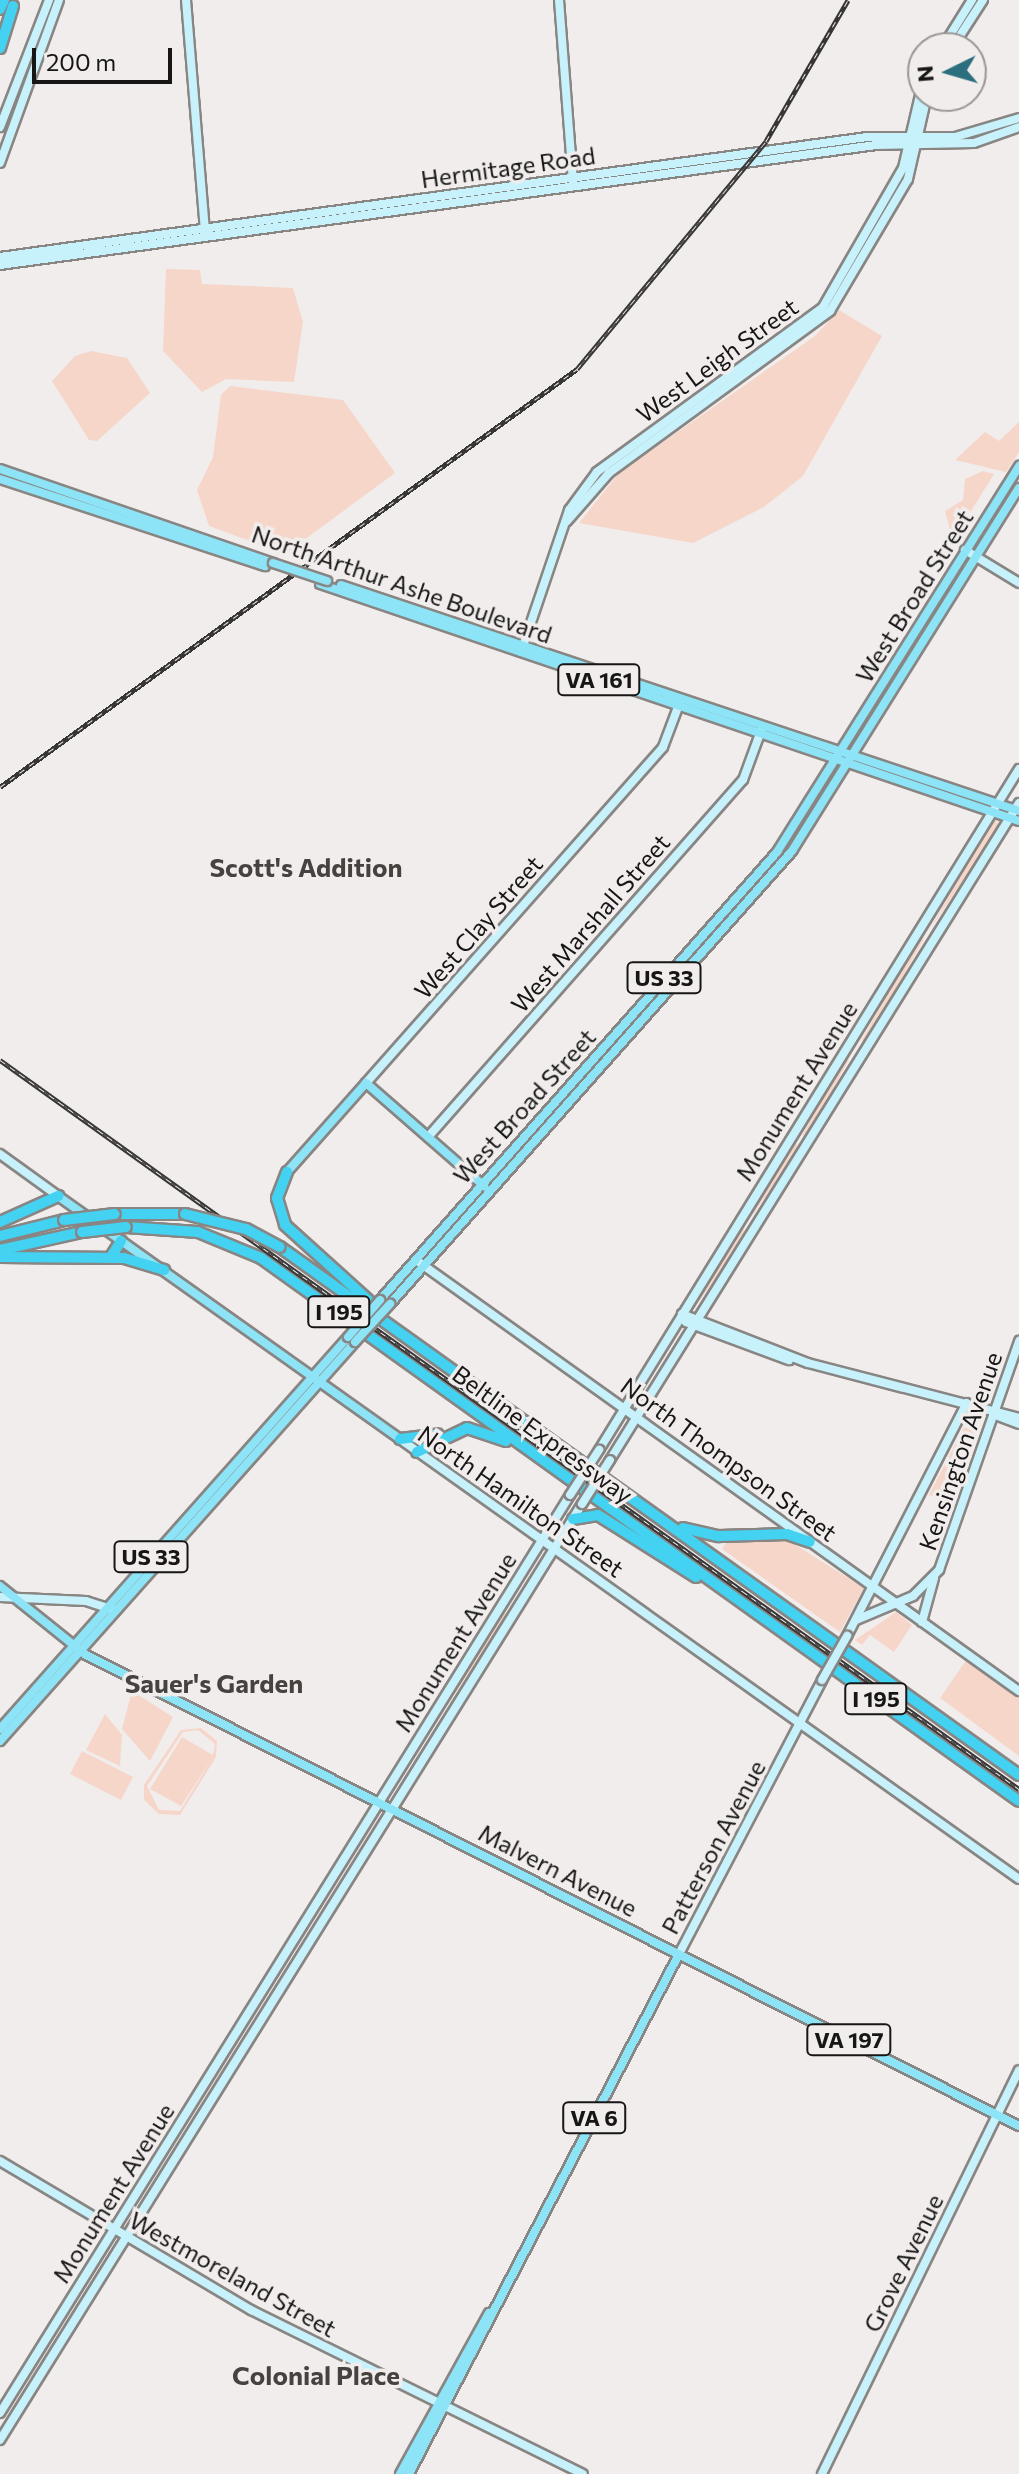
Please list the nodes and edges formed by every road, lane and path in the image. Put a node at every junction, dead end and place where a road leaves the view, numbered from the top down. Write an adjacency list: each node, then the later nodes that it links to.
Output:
1 (49, 0): 16 (street)
2 (59, 0): 19 (street)
3 (186, 0): 21 (street)
4 (559, 0): 20 (street)
5 (972, 0): 9 (street)
6 (983, 0): 10 (street)
7 (11, 2): 8 (highway); 11 (highway); 12 (highway)
8 (0, 9)
9 (952, 32)
10 (962, 32)
11 (0, 34)
12 (0, 48)
13 (918, 112): 18 (street, West Leigh Street)
14 (922, 112): 18 (street, West Leigh Street)
15 (1019, 118): 18 (street, Hermitage Road)
16 (0, 127)
17 (1019, 127): 18 (street, Hermitage Road)
18 (914, 140): 20 (street, Hermitage Road); 32 (street, West Leigh Street)
19 (0, 163)
20 (573, 183): 21 (street, Hermitage Road)
21 (204, 229): 22 (street, Hermitage Road); 23 (street, Hermitage Road)
22 (0, 257)
23 (0, 265)
24 (1019, 466): 28 (main road, West Broad Street / US 33)
25 (0, 469): 30 (main road, North Arthur Ashe Boulevard / VA 161)
26 (0, 479): 30 (main road, North Arthur Ashe Boulevard / VA 161)
27 (1019, 488): 29 (main road, West Broad Street / US 33)
28 (965, 550): 29 (street); 35 (main road, West Broad Street / US 33)
29 (976, 556): 31 (street); 36 (main road, West Broad Street / US 33)
30 (272, 565): 32 (main road, North Arthur Ashe Boulevard / VA 161, bridge)
31 (1019, 583)
32 (521, 649): 33 (main road, North Arthur Ashe Boulevard / VA 161)
33 (680, 702): 34 (main road, North Arthur Ashe Boulevard / VA 161); 40 (street, West Clay Street)
34 (762, 730): 35 (main road, North Arthur Ashe Boulevard / VA 161); 41 (street, West Marshall Street)
35 (839, 756): 36 (main road, North Arthur Ashe Boulevard / VA 161); 44 (main road, West Broad Street / US 33)
36 (850, 760): 38 (main road, North Arthur Ashe Boulevard / VA 161); 45 (main road, West Broad Street / US 33)
37 (1019, 769): 38 (street, Monument Avenue)
38 (995, 808): 39 (main road, North Arthur Ashe Boulevard / VA 161); 55 (street, Monument Avenue)
39 (1016, 813): 57 (street, Monument Avenue)
40 (366, 1083): 41 (main road); 43 (main road, West Clay Street)
41 (428, 1137): 44 (main road)
42 (0, 1154): 46 (street, North Hamilton Street)
43 (287, 1172): 56 (highway)
44 (482, 1185): 45 (main road); 53 (main road, West Broad Street / US 33)
45 (490, 1192): 53 (main road, West Broad Street / US 33)
46 (58, 1196): 47 (highway); 49 (main road, North Hamilton Street)
47 (0, 1222)
48 (0, 1236): 56 (highway, Beltline Expressway / I 195, bridge)
49 (121, 1241): 52 (highway); 54 (main road, North Hamilton Street)
50 (0, 1250): 69 (highway, Beltline Expressway / I 195, bridge)
51 (0, 1257): 52 (highway)
52 (109, 1258): 54 (highway)
53 (420, 1263): 58 (main road, West Broad Street / US 33, bridge); 58 (main road, West Broad Street / US 33, bridge); 62 (street, North Thompson Street)
54 (164, 1270): 60 (main road, North Hamilton Street)
55 (682, 1314): 57 (street); 62 (street, Monument Avenue)
56 (383, 1316): 71 (highway, Beltline Expressway / I 195)
57 (697, 1320): 61 (street); 64 (street, Monument Avenue)
58 (351, 1339): 60 (main road, West Broad Street / US 33)
59 (1019, 1341): 63 (street, Kensington Avenue)
60 (316, 1379): 67 (main road, North Hamilton Street); 82 (main road, West Broad Street / US 33)
61 (967, 1403): 63 (street); 77 (street, Patterson Avenue)
62 (624, 1409): 64 (street, North Thompson Street); 72 (street, Monument Avenue, bridge)
63 (994, 1412): 65 (street); 75 (street, Kensington Avenue)
64 (636, 1417): 70 (street, Monument Avenue, bridge); 73 (street, North Thompson Street)
65 (1019, 1421)
66 (449, 1431): 67 (highway); 68 (highway); 69 (highway)
67 (400, 1439): 68 (street, North Hamilton Street)
68 (417, 1452): 72 (street, North Hamilton Street)
69 (530, 1452): 78 (highway, Beltline Expressway / I 195)
70 (573, 1519): 74 (street, Monument Avenue); 78 (highway)
71 (671, 1522): 73 (highway); 92 (highway, Beltline Expressway / I 195)
72 (542, 1539): 74 (street, North Hamilton Street); 94 (street, Monument Avenue)
73 (810, 1542): 77 (street, North Thompson Street)
74 (555, 1548): 89 (street, North Hamilton Street); 95 (street, Monument Avenue)
75 (934, 1578): 81 (street, Kensington Avenue); 85 (street)
76 (0, 1586): 80 (main road, VA 197)
77 (873, 1587): 81 (street, North Thompson Street); 84 (street, Patterson Avenue)
78 (734, 1596): 93 (highway, Beltline Expressway / I 195)
79 (0, 1597): 80 (street)
80 (14, 1598): 82 (street); 87 (main road, VA 197)
81 (897, 1604): 83 (street, Kensington Avenue); 85 (street, North Thompson Street)
82 (111, 1608): 87 (main road, West Broad Street / US 33)
83 (871, 1615): 84 (street, Kensington Avenue); 86 (street)
84 (856, 1620): 86 (street, Patterson Avenue / VA 6)
85 (922, 1622): 88 (street, North Thompson Street)
86 (848, 1637): 89 (street, Patterson Avenue / VA 6, bridge)
87 (75, 1648): 90 (main road, West Broad Street / US 33); 91 (main road, West Broad Street / US 33); 94 (main road, Malvern Avenue / VA 197)
88 (1019, 1691)
89 (799, 1724): 96 (street, North Hamilton Street); 97 (street, Patterson Avenue / VA 6)
90 (0, 1729)
91 (0, 1741)
92 (1019, 1775)
93 (1019, 1801)
94 (379, 1803): 95 (main road, Malvern Avenue / VA 197); 103 (street, Monument Avenue)
95 (390, 1809): 97 (main road, Malvern Avenue / VA 197); 104 (street, Monument Avenue)
96 (1019, 1879)
97 (679, 1954): 100 (main road, Malvern Avenue / VA 197); 105 (main road, Patterson Avenue / VA 6)
98 (1019, 2070): 100 (street, Grove Avenue)
99 (1019, 2082): 100 (street, Grove Avenue)
100 (999, 2117): 101 (main road, Malvern Avenue / VA 197); 111 (street, Grove Avenue)
101 (1019, 2126)
102 (0, 2161): 103 (street, Westmoreland Street)
103 (113, 2231): 104 (street, Westmoreland Street); 106 (street, Monument Avenue)
104 (125, 2238): 105 (street, Westmoreland Street); 107 (street, Monument Avenue)
105 (441, 2405): 108 (main road, Patterson Avenue / VA 6); 109 (main road, Patterson Avenue / VA 6); 110 (street, Westmoreland Street)
106 (0, 2413)
107 (0, 2440)
108 (400, 2474)
109 (409, 2474)
110 (583, 2474)
111 (825, 2474)

